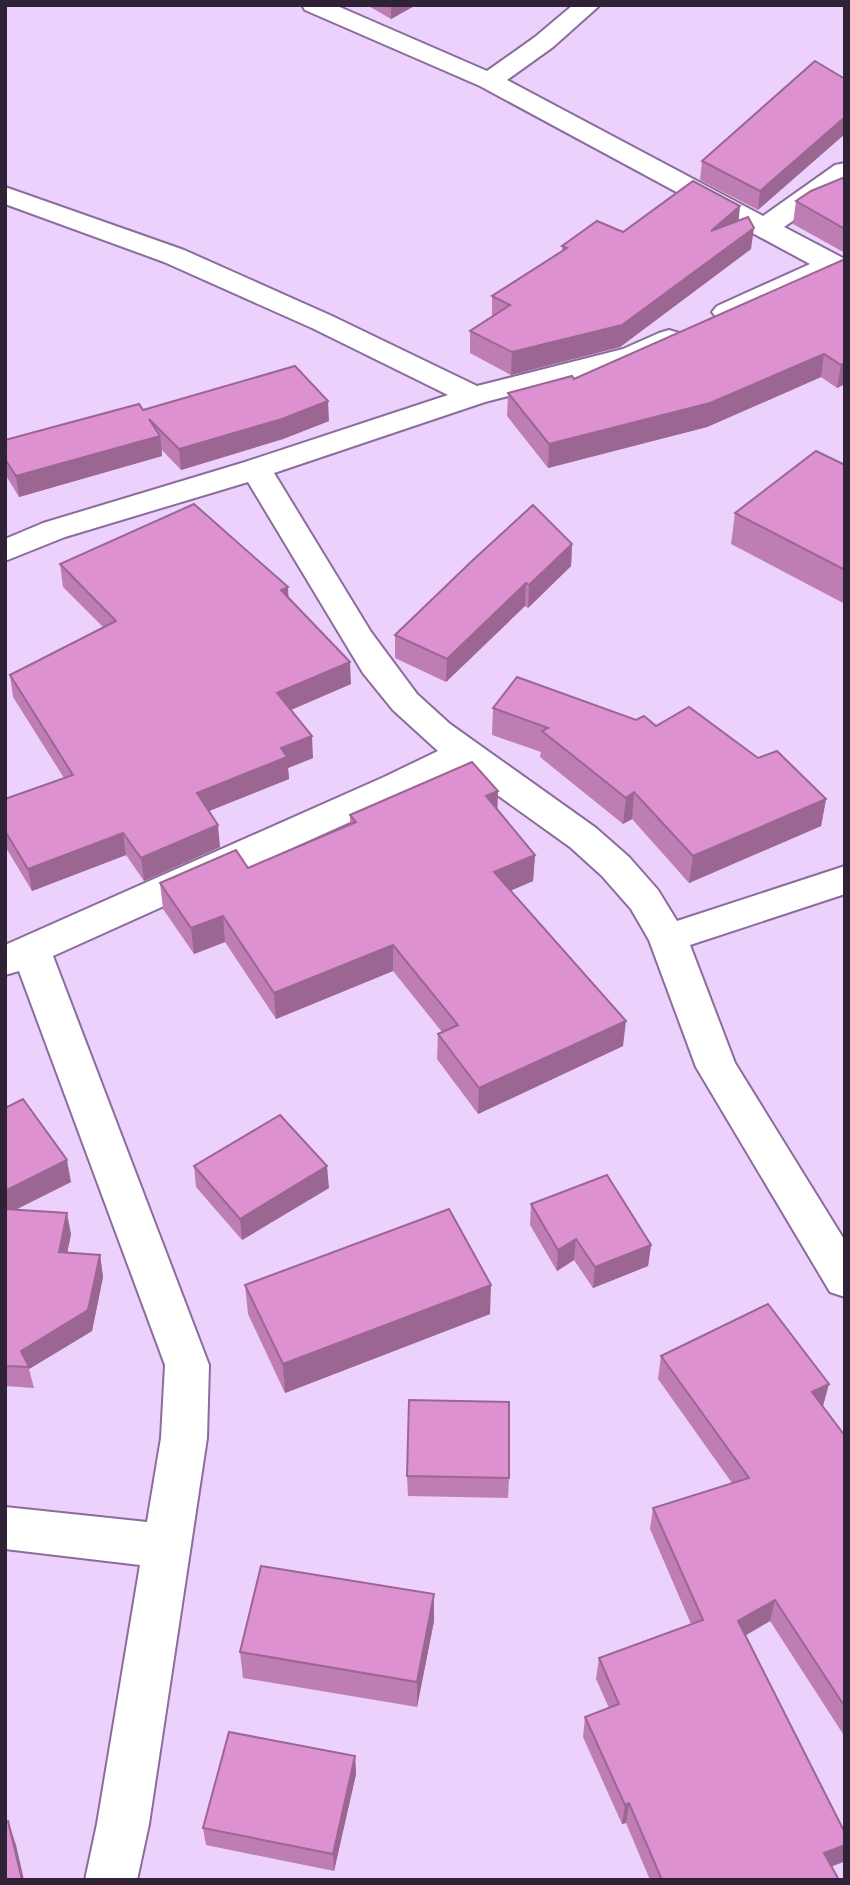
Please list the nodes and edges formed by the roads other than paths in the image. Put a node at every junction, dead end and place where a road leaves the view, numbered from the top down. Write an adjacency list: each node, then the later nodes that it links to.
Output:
1 (314, 5): 3 (street)
2 (588, 5): 3 (street)
3 (489, 81): 6 (street)
4 (845, 171): 6 (street)
5 (10, 200): 8 (street)
6 (766, 227): 7 (street)
7 (839, 267): 8 (street)
8 (474, 396): 9 (street)
9 (256, 469): 10 (street); 11 (street)
10 (5, 551)
11 (463, 753): 13 (street); 14 (street)
12 (845, 880): 13 (street)
13 (668, 938): 15 (street)
14 (18, 956): 17 (street)
15 (845, 1279)
16 (5, 1528): 17 (street)
17 (167, 1546): 18 (street)
18 (111, 1880)

